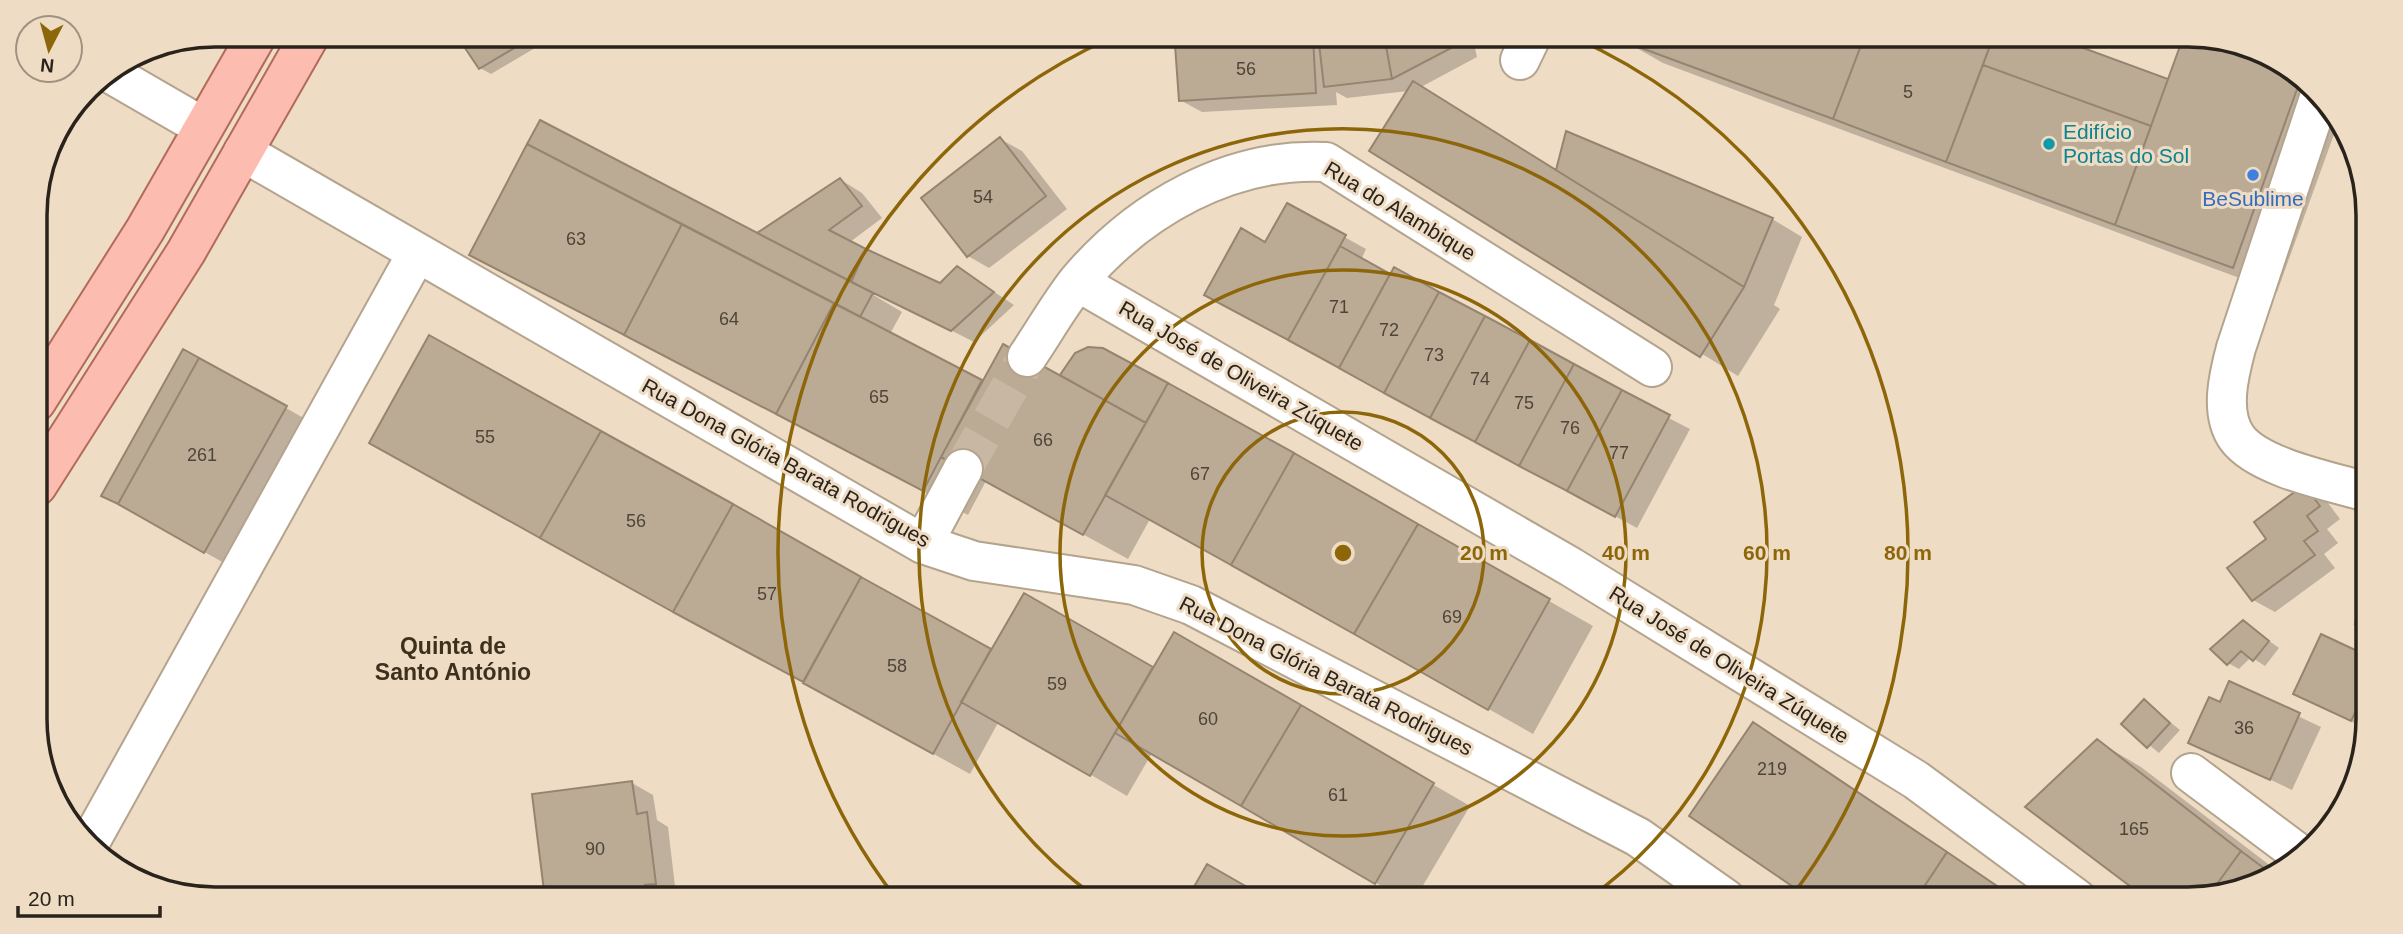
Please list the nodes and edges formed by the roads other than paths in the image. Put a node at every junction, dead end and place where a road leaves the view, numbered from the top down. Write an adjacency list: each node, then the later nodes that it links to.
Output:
1 (250, 48): 5 (main road)
2 (303, 48): 6 (main road)
3 (119, 78): 5 (street)
4 (2316, 107): 14 (street)
5 (204, 127): 11 (main road)
6 (243, 152): 7 (street, Rua Dona Glória Barata Rodrigues); 13 (main road)
7 (417, 253): 15 (street, Rua Dona Glória Barata Rodrigues); 17 (street)
8 (1078, 282): 9 (street, Rua do Alambique); 10 (street, Rua do Alambique); 20 (street, Rua José de Oliveira Zúquete)
9 (1027, 357)
10 (1652, 367)
11 (48, 385)
12 (963, 469): 15 (street)
13 (47, 470)
14 (2356, 488)
15 (923, 544): 19 (street, Rua Dona Glória Barata Rodrigues)
16 (2191, 773): 18 (street)
17 (94, 835)
18 (2293, 849)
19 (1708, 886)
20 (2060, 886)

